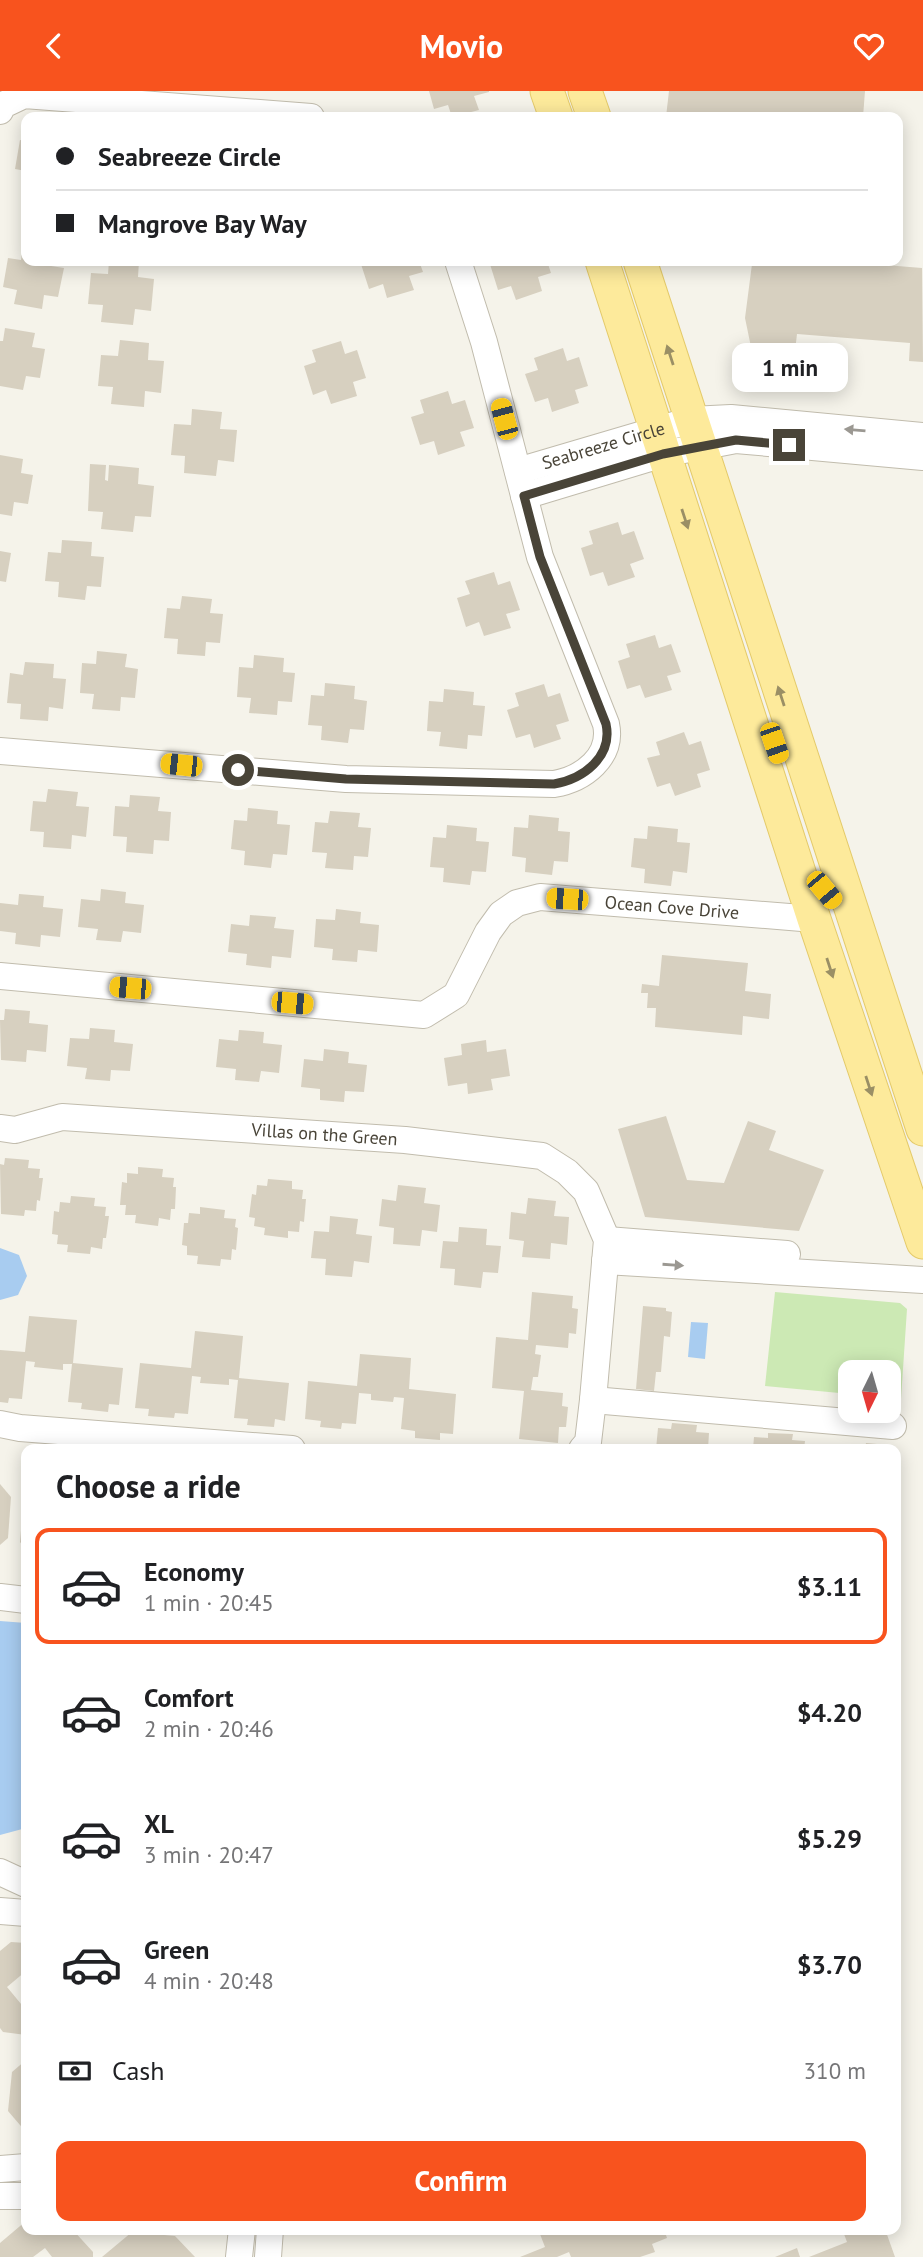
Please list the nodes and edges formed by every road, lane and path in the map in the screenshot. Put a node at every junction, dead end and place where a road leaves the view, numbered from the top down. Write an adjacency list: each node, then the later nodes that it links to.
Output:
1 (547, 91): 5 (main road)
2 (585, 91): 6 (main road)
3 (0, 111): 4 (street)
4 (246, 112)
5 (554, 112)
6 (592, 112)
7 (460, 266): 14 (street)
8 (603, 266): 12 (main road)
9 (642, 266): 10 (main road, one-way to 9)
10 (695, 434): 11 (street, one-way to 10); 12 (street, Seabreeze Circle); 13 (street); 18 (main road, one-way to 10)
11 (923, 436)
12 (659, 442): 14 (street, Seabreeze Circle); 15 (main road, one-way to 15)
13 (923, 457)
14 (521, 484): 16 (street)
15 (725, 640): 17 (main road); 18 (main road)
16 (0, 751)
17 (814, 919): 19 (street, Ocean Cove Drive); 21 (main road, one-way to 21)
18 (856, 924): 22 (main road)
19 (0, 976)
20 (0, 1128): 25 (street, Villas on the Green)
21 (883, 1128): 23 (main road); 24 (main road)
22 (923, 1129)
23 (923, 1179)
24 (923, 1242)
25 (606, 1250): 26 (street); 27 (street, one-way to 27); 28 (street, Villas on the Green)
26 (923, 1264)
27 (923, 1280)
28 (593, 1400): 30 (street); 32 (street, Villas on the Green)
29 (0, 1424): 31 (street)
30 (893, 1426)
31 (227, 1444)
32 (586, 1444)
33 (0, 1597): 34 (street)
34 (21, 1599)
35 (0, 1872): 36 (street)
36 (21, 1882)
37 (0, 1911): 38 (street)
38 (21, 1913)
39 (21, 2167): 40 (street)
40 (0, 2169)
41 (0, 2196): 42 (street)
42 (21, 2196)
43 (241, 2235): 45 (street)
44 (270, 2235): 46 (street)
45 (239, 2257)
46 (268, 2257)

